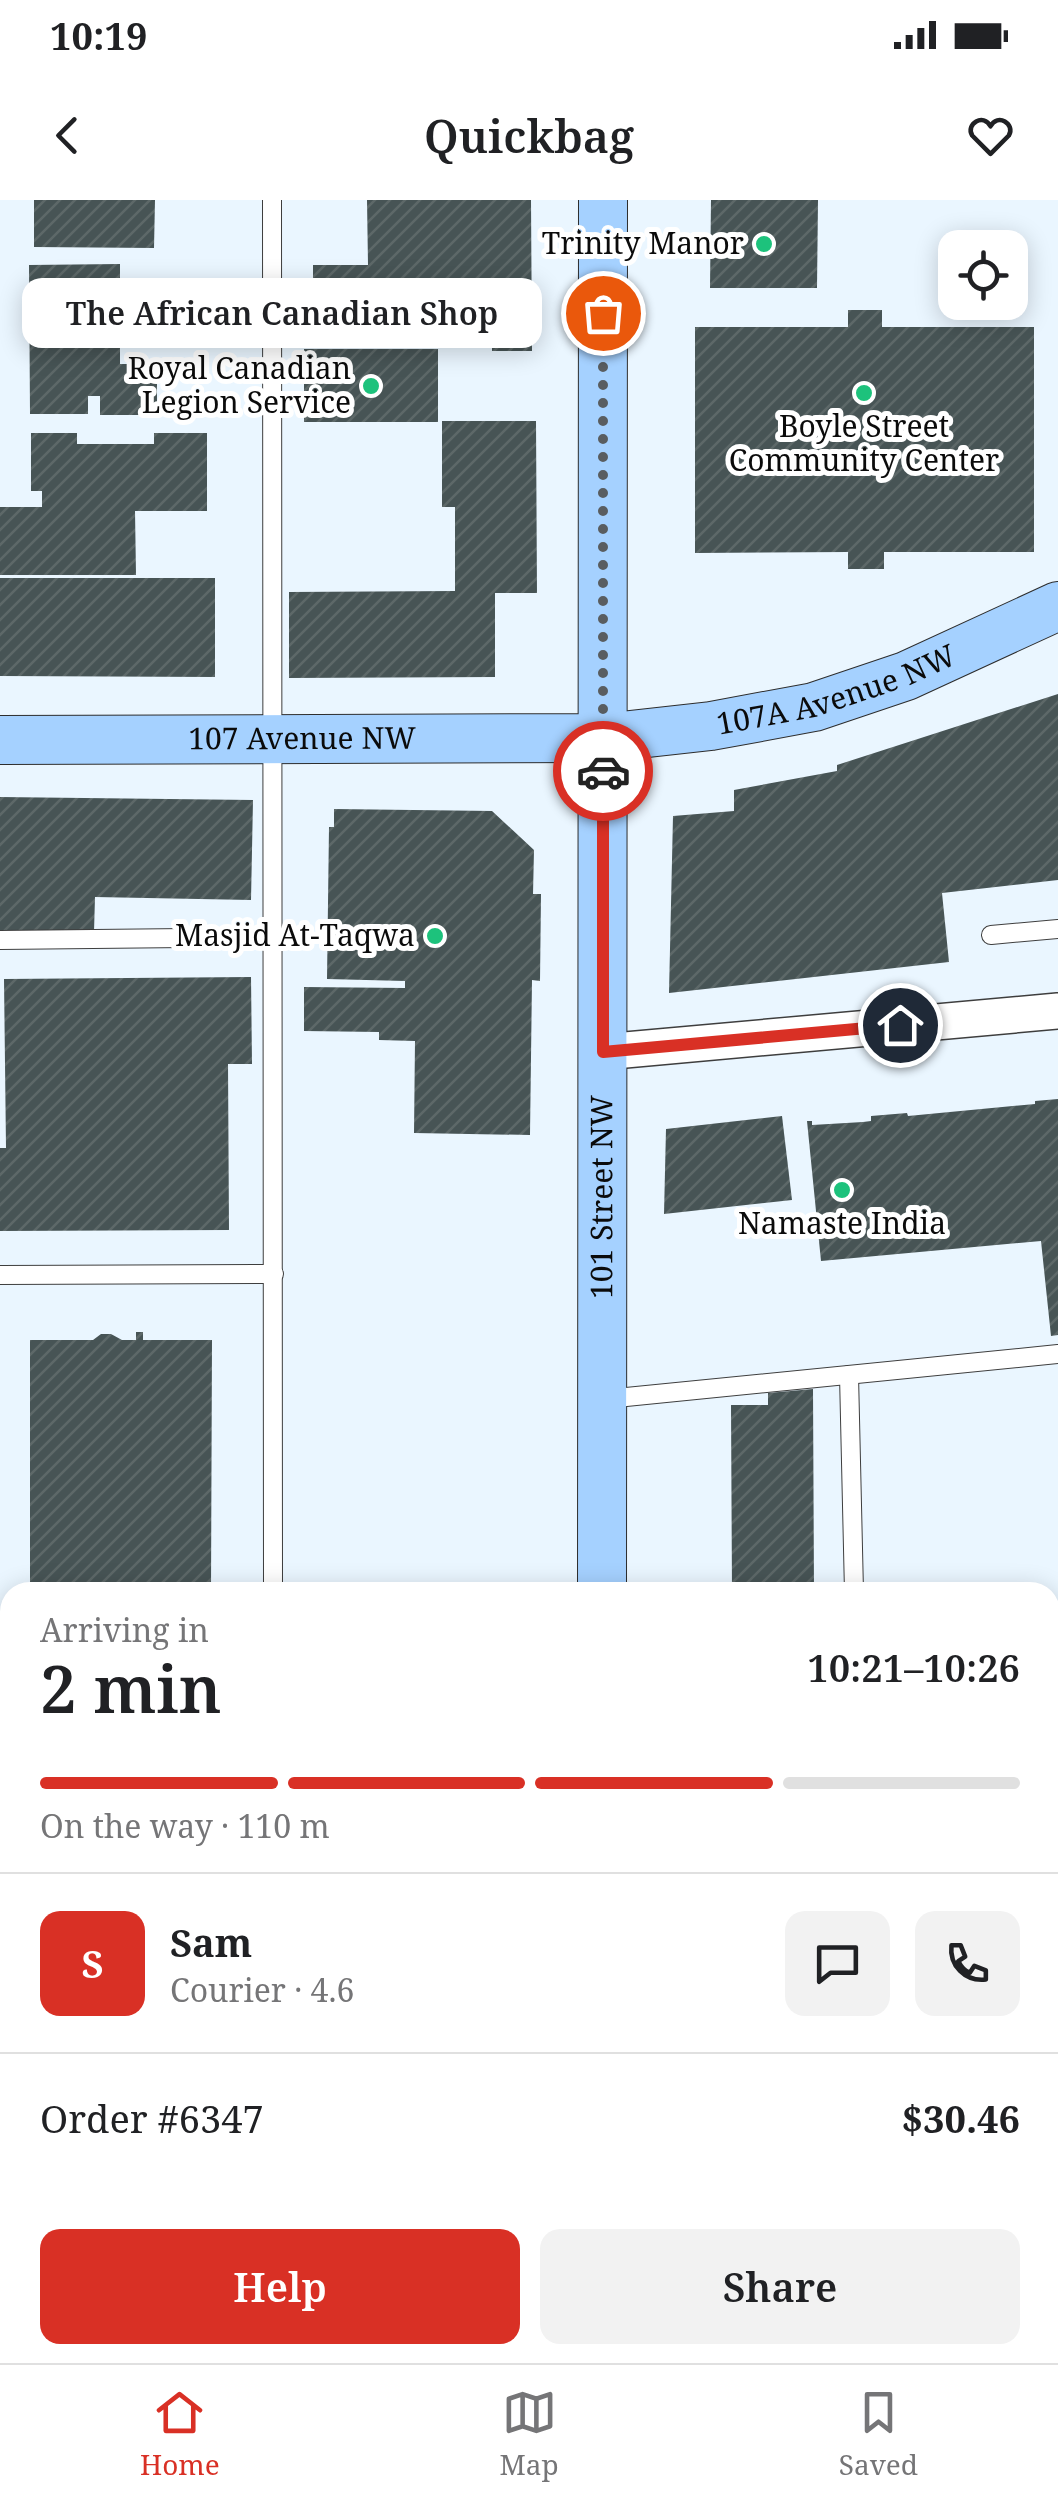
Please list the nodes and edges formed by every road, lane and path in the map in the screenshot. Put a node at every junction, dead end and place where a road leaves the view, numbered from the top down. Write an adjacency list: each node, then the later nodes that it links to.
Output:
1 (272, 200): 5 (lane)
2 (602, 200): 4 (main road, 101 Street NW)
3 (1058, 606): 4 (main road, 107A Avenue NW)
4 (603, 738): 5 (main road, 107 Avenue NW); 12 (main road, 101 Street NW)
5 (273, 739): 6 (main road, 107 Avenue NW); 9 (lane)
6 (0, 740)
7 (1058, 929): 8 (lane)
8 (990, 936)
9 (274, 937): 10 (lane); 13 (lane)
10 (0, 940)
11 (1058, 1011): 12 (street)
12 (603, 1052): 17 (main road, 101 Street NW)
13 (274, 1274): 14 (lane); 18 (lane)
14 (0, 1275)
15 (1058, 1354): 16 (lane)
16 (849, 1374): 17 (lane); 20 (lane)
17 (602, 1400): 19 (main road, 101 Street NW)
18 (273, 1582)
19 (602, 1582)
20 (854, 1582)

